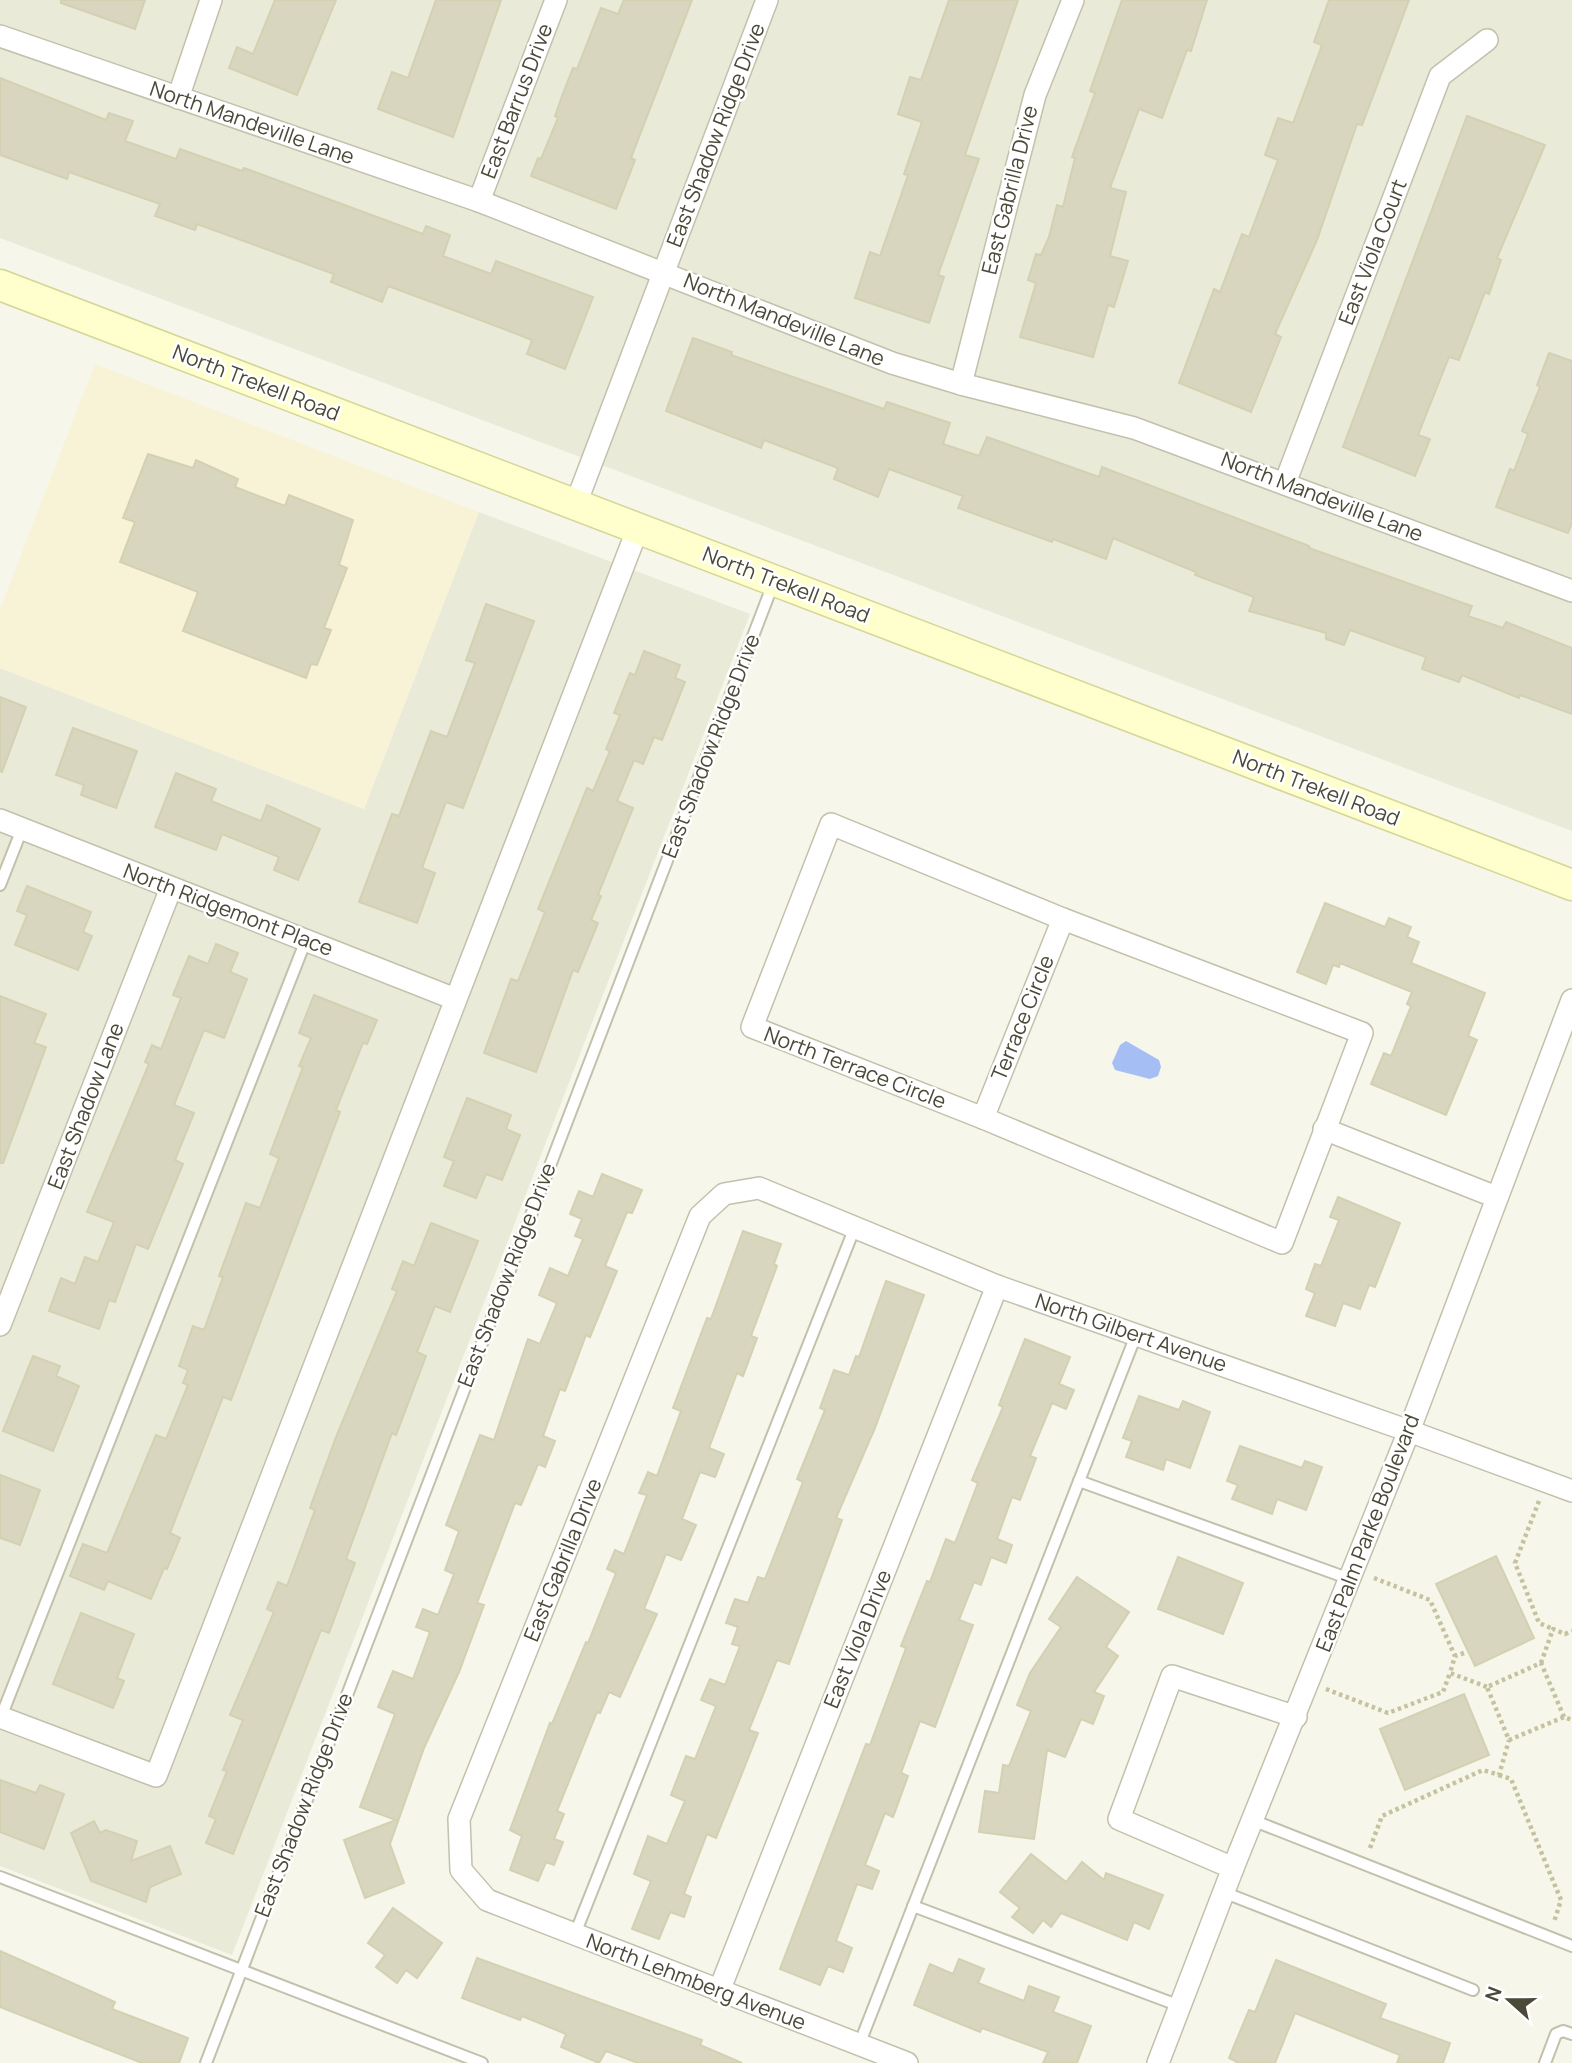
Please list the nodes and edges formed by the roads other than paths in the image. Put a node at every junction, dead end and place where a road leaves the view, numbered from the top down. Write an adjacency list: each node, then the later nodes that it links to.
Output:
1 (211, 0): 7 (street)
2 (556, 0): 8 (street, East Barrus Drive)
3 (767, 0): 9 (street, East Shadow Ridge Drive)
4 (1073, 0): 11 (street, East Gabrilla Drive)
5 (0, 36): 7 (street, North Mandeville Lane)
6 (1487, 40): 12 (street, East Viola Court)
7 (178, 98): 8 (street, North Mandeville Lane)
8 (479, 201): 9 (street, North Mandeville Lane)
9 (665, 273): 11 (street, North Mandeville Lane); 13 (street, East Shadow Ridge Drive)
10 (0, 285): 13 (main road, North Trekell Road)
11 (961, 384): 12 (street, North Mandeville Lane)
12 (1285, 483): 16 (street, North Mandeville Lane)
13 (575, 506): 14 (main road, North Trekell Road)
14 (638, 528): 15 (main road, North Trekell Road); 24 (street)
15 (774, 581): 20 (main road, North Trekell Road); 48 (lane, East Shadow Ridge Drive)
16 (1572, 591)
17 (0, 820): 18 (street, North Ridgemont Place)
18 (22, 829): 19 (lane); 21 (street, North Ridgemont Place)
19 (0, 885)
20 (1572, 885)
21 (172, 888): 23 (street, North Ridgemont Place); 32 (street, East Shadow Lane)
22 (1063, 919): 26 (street, Terrace Circle); 26 (street, North Terrace Circle); 27 (street, North Terrace Circle)
23 (306, 940): 24 (street, North Ridgemont Place); 38 (lane)
24 (455, 999): 38 (street)
25 (1572, 1000): 28 (street, East Palm Parke Boulevard)
26 (982, 1118): 27 (street, North Terrace Circle)
27 (1324, 1129): 28 (street)
28 (1496, 1197): 34 (street, East Palm Parke Boulevard)
29 (700, 1216): 30 (street, North Gilbert Avenue); 44 (street, East Gabrilla Drive)
30 (855, 1227): 31 (street, North Gilbert Avenue); 46 (lane)
31 (997, 1286): 33 (street, North Gilbert Avenue); 50 (street, East Viola Drive)
32 (0, 1325)
33 (1136, 1335): 34 (street, North Gilbert Avenue); 35 (lane)
34 (1409, 1431): 36 (street, North Gilbert Avenue); 37 (street, East Palm Parke Boulevard)
35 (1079, 1480): 37 (lane); 45 (lane)
36 (1572, 1491)
37 (1352, 1575): 39 (street, East Palm Parke Boulevard)
38 (1, 1717)
39 (1296, 1717): 40 (street, East Palm Parke Boulevard); 41 (street)
40 (1252, 1820): 41 (street, East Palm Parke Boulevard); 47 (lane)
41 (1233, 1868): 43 (street, East Palm Parke Boulevard)
42 (0, 1877): 48 (lane)
43 (1223, 1892): 49 (lane); 51 (street, East Palm Parke Boulevard)
44 (486, 1900): 46 (street, North Lehmberg Avenue)
45 (913, 1906): 51 (lane); 53 (lane)
46 (575, 1934): 50 (street, North Lehmberg Avenue)
47 (1572, 1946)
48 (241, 1970): 54 (lane, East Shadow Ridge Drive); 55 (lane)
49 (1474, 1990)
50 (719, 1991): 53 (street, North Lehmberg Avenue)
51 (1180, 2006): 57 (street, East Palm Parke Boulevard)
52 (1572, 2034): 58 (lane)
53 (859, 2045): 56 (street, North Lehmberg Avenue)
54 (206, 2063)
55 (482, 2063)
56 (907, 2063)
57 (1158, 2063)
58 (1545, 2063)

